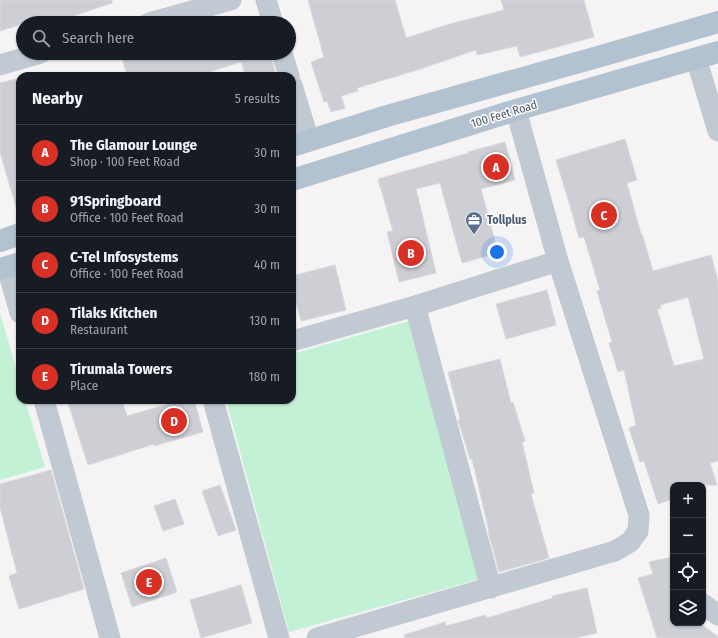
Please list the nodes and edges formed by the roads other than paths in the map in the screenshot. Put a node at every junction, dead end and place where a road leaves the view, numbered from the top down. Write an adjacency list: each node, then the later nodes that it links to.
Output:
1 (231, 0): 3 (street)
2 (266, 0): 4 (street)
3 (174, 16)
4 (271, 16)
5 (718, 22): 11 (main road)
6 (718, 52): 7 (main road, 100 Feet Road)
7 (696, 58): 13 (main road, 100 Feet Road); 16 (street)
8 (17, 60): 10 (street)
9 (284, 60): 12 (street)
10 (0, 65)
11 (556, 69): 13 (main road); 17 (main road)
12 (288, 72)
13 (565, 96): 14 (main road, 100 Feet Road)
14 (516, 110): 18 (main road, 100 Feet Road); 21 (street)
15 (296, 114): 17 (street)
16 (718, 131)
17 (300, 143)
18 (296, 179)
19 (16, 235): 20 (main road)
20 (0, 241)
21 (558, 262): 24 (street); 28 (street)
22 (9, 266): 23 (street)
23 (16, 296)
24 (415, 306): 25 (street); 28 (street)
25 (296, 340)
26 (45, 404): 32 (street)
27 (214, 404): 33 (street)
28 (491, 588): 31 (street)
29 (706, 606): 30 (street)
30 (718, 615)
31 (322, 637)
32 (110, 638)
33 (279, 638)

